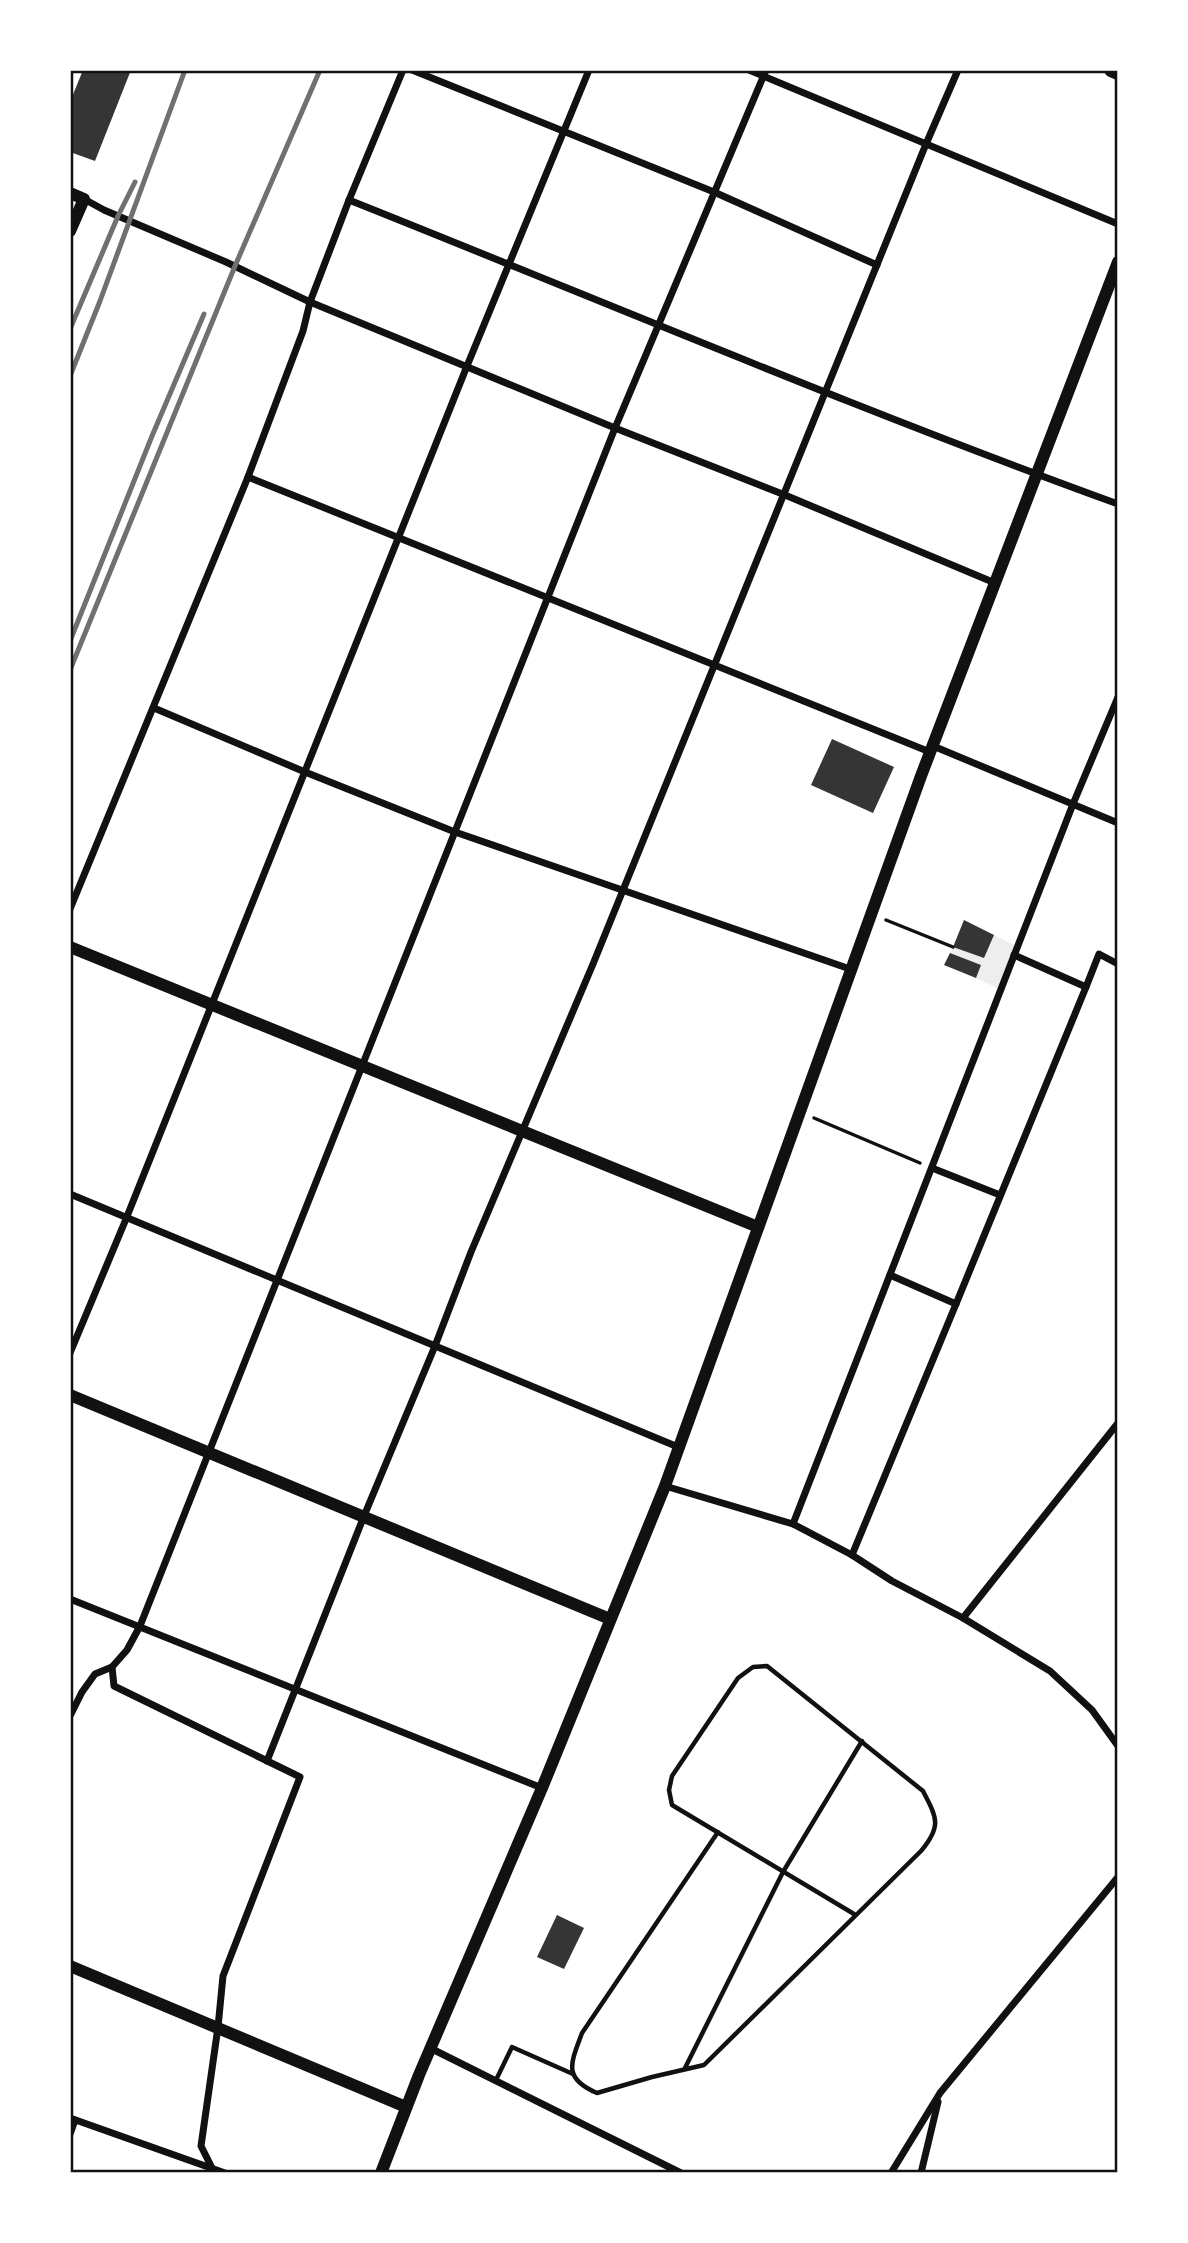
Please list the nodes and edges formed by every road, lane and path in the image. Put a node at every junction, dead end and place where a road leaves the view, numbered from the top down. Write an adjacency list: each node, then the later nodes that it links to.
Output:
1 (403, 70): 14 (street)
2 (412, 70): 9 (street)
3 (589, 70): 9 (street)
4 (749, 70): 7 (street)
5 (958, 70): 10 (street)
6 (1111, 70): 8 (main road)
7 (765, 73): 10 (street); 11 (street)
8 (1118, 73)
9 (564, 132): 11 (street); 18 (street)
10 (926, 145): 15 (street); 19 (street)
11 (714, 192): 19 (street); 21 (street)
12 (70, 193): 13 (street)
13 (84, 199): 16 (street); 20 (street)
14 (349, 200): 18 (street); 20 (street)
15 (1118, 224)
16 (70, 231)
17 (1118, 262): 25 (street)
18 (509, 264): 21 (street); 22 (street)
19 (877, 265): 23 (street)
20 (310, 302): 22 (street); 26 (street)
21 (659, 323): 23 (street); 24 (street)
22 (467, 366): 24 (street); 29 (street)
23 (825, 393): 25 (street); 27 (street)
24 (615, 428): 27 (street); 31 (street)
25 (1037, 475): 28 (street); 30 (street)
26 (248, 477): 29 (street); 34 (street)
27 (785, 495): 30 (street); 32 (street)
28 (1118, 505)
29 (399, 538): 31 (street); 36 (street)
30 (995, 583): 35 (street)
31 (548, 598): 32 (street); 39 (street)
32 (715, 665): 35 (street); 40 (street)
33 (1118, 697): 37 (street)
34 (153, 708): 36 (street); 41 (street)
35 (931, 749): 37 (street); 42 (street)
36 (305, 772): 39 (street); 49 (street)
37 (1073, 804): 38 (street); 45 (street)
38 (1118, 823)
39 (455, 832): 40 (street); 50 (street)
40 (624, 890): 47 (street); 52 (street)
41 (70, 909)
42 (871, 914): 44 (path); 47 (street)
43 (70, 947): 49 (street)
44 (953, 947)
45 (1014, 955): 48 (street); 53 (street)
46 (1118, 964): 48 (street)
47 (850, 969): 51 (street)
48 (1086, 987): 55 (street)
49 (212, 1005): 50 (street); 56 (street)
50 (362, 1066): 52 (street); 59 (street)
51 (799, 1111): 53 (path); 57 (street)
52 (523, 1131): 57 (street); 61 (street)
53 (932, 1168): 55 (street); 58 (street)
54 (70, 1194): 56 (street)
55 (1000, 1195): 60 (street)
56 (126, 1219): 59 (street); 62 (street)
57 (758, 1227): 65 (street)
58 (890, 1275): 60 (street); 69 (street)
59 (278, 1280): 61 (street); 66 (street)
60 (956, 1304): 70 (street)
61 (435, 1346): 65 (street); 68 (street)
62 (70, 1353)
63 (70, 1395): 66 (street)
64 (1118, 1423): 72 (street)
65 (678, 1447): 67 (street)
66 (209, 1452): 68 (street); 74 (street)
67 (665, 1486): 69 (street); 73 (street)
68 (364, 1516): 73 (street); 76 (street)
69 (793, 1524): 70 (street)
70 (852, 1555): 72 (street)
71 (70, 1599): 74 (street)
72 (963, 1618): 79 (street)
73 (610, 1619): 81 (street)
74 (140, 1626): 75 (street); 76 (street)
75 (112, 1667): 77 (street); 80 (street)
76 (296, 1690): 80 (street); 81 (street)
77 (70, 1716)
78 (862, 1741): 82 (lane); 83 (lane); 85 (lane)
79 (1118, 1746)
80 (267, 1761): 87 (street)
81 (542, 1788): 88 (street)
82 (718, 1832): 83 (lane); 90 (lane)
83 (783, 1872): 85 (lane); 89 (lane)
84 (1118, 1877): 92 (street)
85 (854, 1914): 89 (lane)
86 (70, 1966): 87 (street)
87 (218, 2027): 93 (street); 96 (street)
88 (430, 2048): 91 (street); 93 (street)
89 (684, 2069): 90 (lane)
90 (573, 2074): 91 (lane)
91 (496, 2080): 99 (street)
92 (940, 2093): 100 (street); 101 (street)
93 (406, 2107): 98 (street)
94 (73, 2119): 95 (street); 96 (street)
95 (70, 2133)
96 (211, 2171): 97 (street)
97 (225, 2173)
98 (381, 2173)
99 (681, 2173)
100 (891, 2173)
101 (921, 2173)

